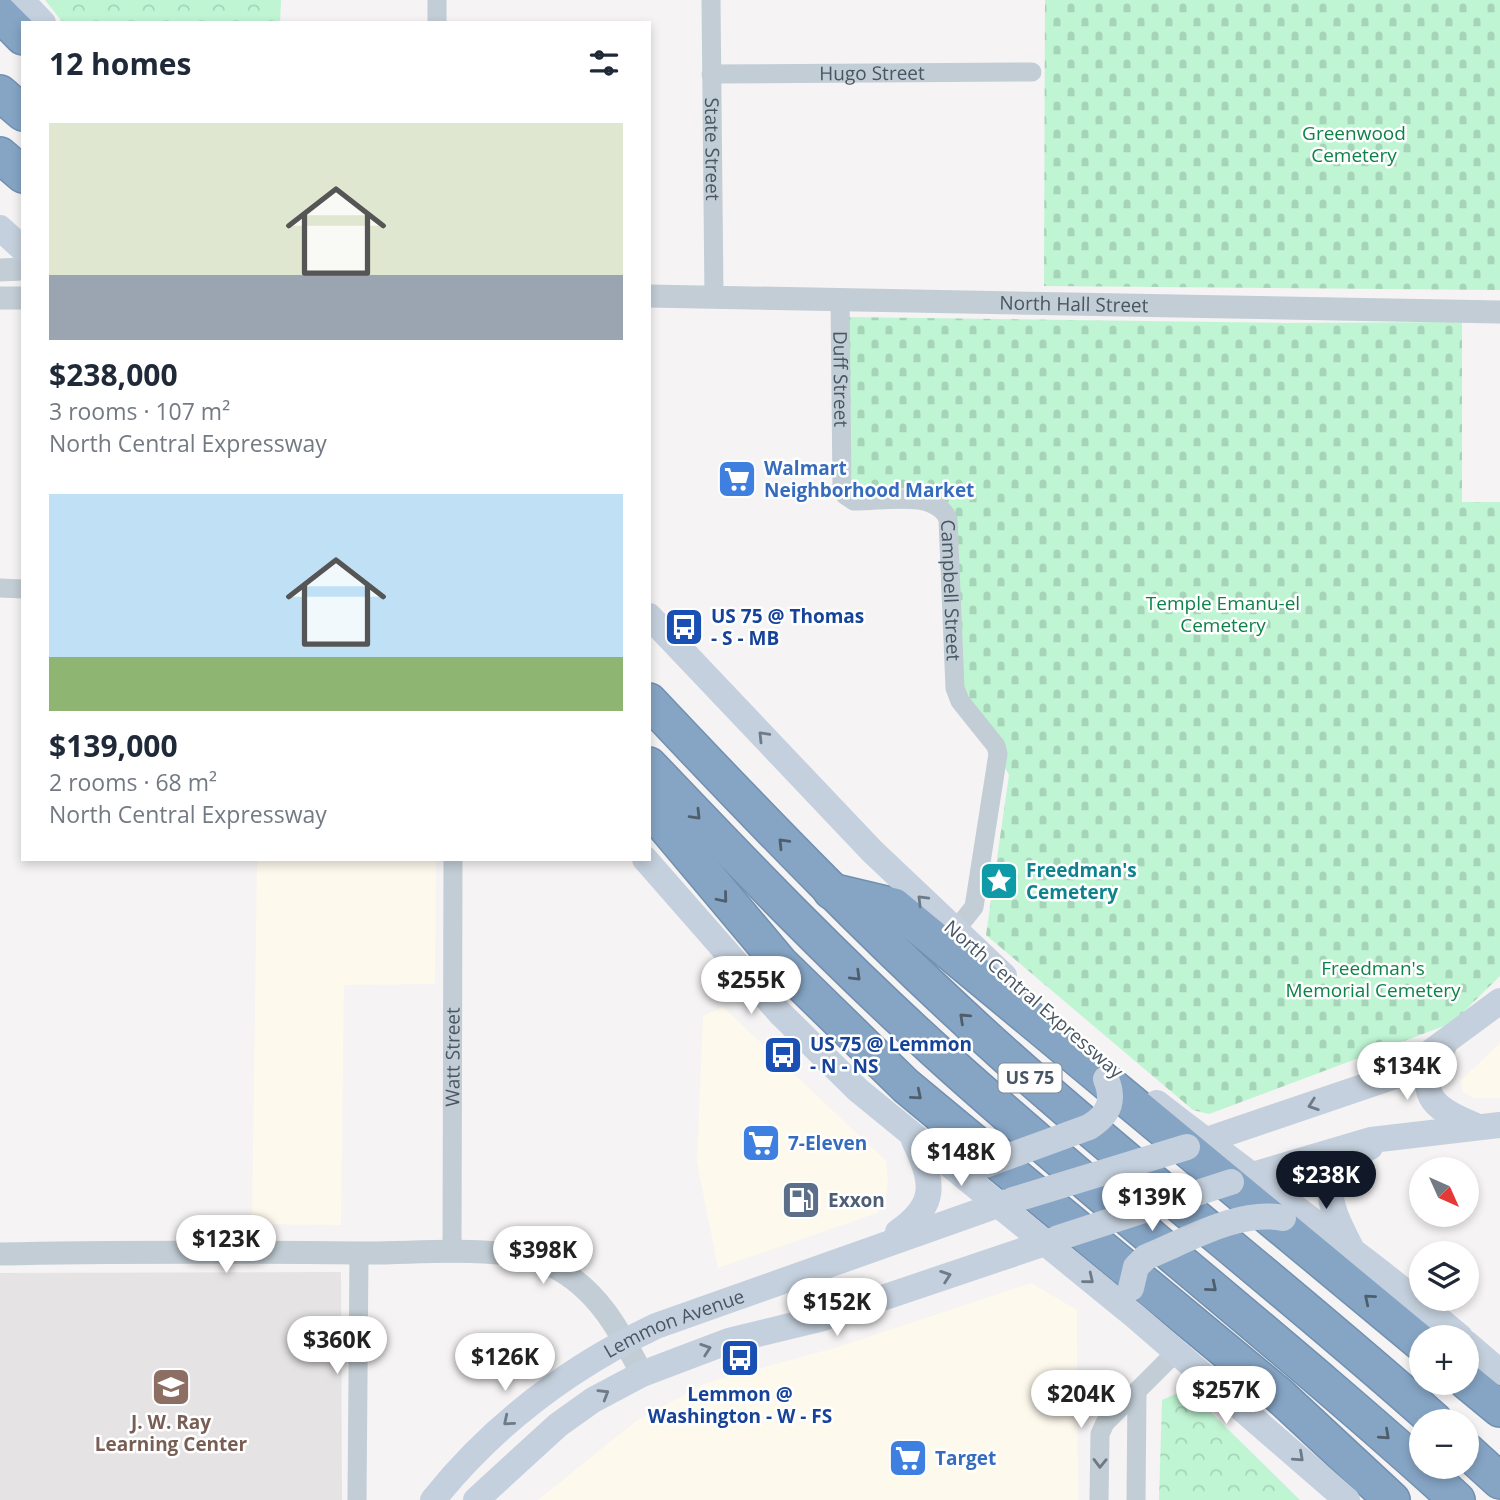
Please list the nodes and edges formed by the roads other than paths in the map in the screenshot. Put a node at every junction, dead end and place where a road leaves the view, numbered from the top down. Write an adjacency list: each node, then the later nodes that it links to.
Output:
1 (21, 0): 6 (main road)
2 (33, 0): 7 (main road)
3 (438, 0): 8 (street)
4 (711, 0): 11 (street, State Street)
5 (0, 13): 9 (highway)
6 (41, 21)
7 (48, 21)
8 (437, 21)
9 (21, 35)
10 (1032, 72): 11 (street, Hugo Street)
11 (711, 74): 24 (street, State Street)
12 (0, 93): 13 (highway)
13 (21, 111)
14 (0, 155): 15 (highway)
15 (21, 173)
16 (0, 227): 17 (main road); 18 (main road)
17 (21, 235)
18 (21, 247)
19 (21, 269): 20 (street)
20 (0, 270)
21 (651, 296): 24 (street, North Hall Street)
22 (0, 298): 23 (street)
23 (21, 298)
24 (713, 298): 25 (street, North Hall Street)
25 (840, 299): 26 (street, North Hall Street); 27 (street, Duff Street)
26 (1500, 312)
27 (850, 499): 37 (street, Campbell Street)
28 (0, 589): 29 (street)
29 (21, 589)
30 (651, 618): 37 (main road, North Central Expressway, one-way to 30)
31 (651, 703): 36 (highway, US 75, one-way to 31)
32 (651, 767): 76 (highway, US 75, one-way to 76)
33 (651, 809): 75 (highway, one-way to 75)
34 (453, 861): 52 (street, Watt Street)
35 (647, 861): 43 (main road)
36 (831, 891): 56 (highway, one-way to 36); 64 (highway, US 75, one-way to 36)
37 (954, 932): 39 (main road, North Central Expressway)
38 (1500, 1002): 40 (main road, Lemmon Avenue)
39 (1082, 1044): 44 (main road, North Central Expressway); 45 (main road, bridge)
40 (1446, 1044): 41 (main road); 44 (main road, Lemmon Avenue, one-way to 44)
41 (1487, 1125): 42 (main road)
42 (1410, 1135): 46 (main road, Lemmon Avenue); 50 (main road)
43 (914, 1138): 45 (main road); 49 (main road)
44 (1196, 1144): 46 (main road, North Central Expressway); 47 (main road, Lemmon Avenue, bridge)
45 (942, 1161): 47 (main road)
46 (1241, 1179): 48 (main road, Lemmon Avenue, bridge); 50 (main road, North Central Expressway)
47 (1005, 1202): 48 (main road); 49 (main road, Lemmon Avenue)
48 (1050, 1240): 54 (main road, one-way to 54); 61 (main road, Lemmon Avenue, one-way to 48)
49 (874, 1248): 57 (main road, Lemmon Avenue)
50 (1351, 1248): 54 (main road, bridge); 55 (main road, North Central Expressway)
51 (359, 1253): 52 (street); 53 (street); 69 (street)
52 (452, 1253): 57 (street)
53 (0, 1254)
54 (1136, 1317): 58 (main road)
55 (1445, 1325)
56 (1409, 1333)
57 (625, 1341): 61 (street); 68 (main road, Lemmon Avenue, one-way to 68)
58 (1176, 1352): 62 (street); 74 (main road, one-way to 74)
59 (1479, 1354): 60 (main road)
60 (1500, 1372)
61 (642, 1374): 71 (main road, Lemmon Avenue, one-way to 61)
62 (1137, 1391): 72 (street, one-way to 72); 73 (street)
63 (1479, 1392): 65 (highway)
64 (1421, 1409)
65 (1500, 1409)
66 (1479, 1462): 67 (highway)
67 (1500, 1481)
68 (451, 1488): 70 (main road, Lemmon Avenue)
69 (358, 1500)
70 (433, 1500)
71 (476, 1500)
72 (1099, 1500)
73 (1136, 1500)
74 (1347, 1500)
75 (1392, 1500)
76 (1457, 1500)

